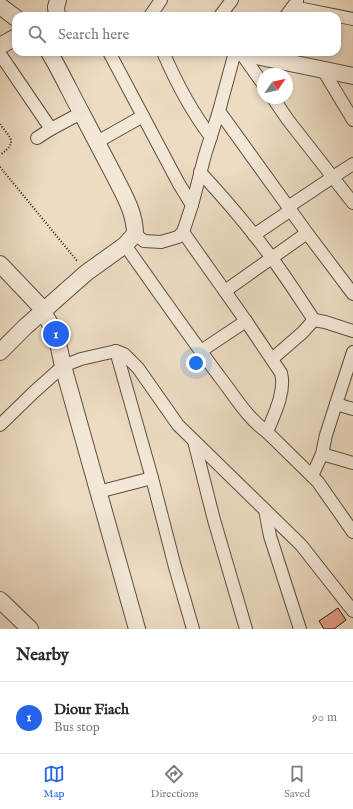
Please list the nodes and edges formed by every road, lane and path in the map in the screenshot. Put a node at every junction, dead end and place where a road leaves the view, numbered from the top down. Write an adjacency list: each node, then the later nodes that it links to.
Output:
1 (58, 0): 6 (street)
2 (162, 0): 7 (street)
3 (232, 0): 8 (street)
4 (0, 6): 10 (street)
5 (292, 8): 9 (street)
6 (57, 12)
7 (153, 12)
8 (223, 12)
9 (314, 12)
10 (12, 15)
11 (341, 17): 12 (street)
12 (353, 19)
13 (12, 39): 14 (street)
14 (0, 46)
15 (0, 54): 31 (street)
16 (51, 56): 27 (street)
17 (111, 56): 28 (street)
18 (165, 56): 32 (street)
19 (245, 56): 26 (street)
20 (248, 56): 23 (street)
21 (260, 56): 22 (street)
22 (323, 70): 24 (street); 29 (street)
23 (257, 73)
24 (353, 76)
25 (277, 104): 39 (street)
26 (219, 111): 32 (street); 42 (street)
27 (81, 113): 31 (street); 34 (street)
28 (143, 116): 34 (street); 41 (street)
29 (353, 120)
30 (0, 124): 35 (path)
31 (51, 130): 33 (street)
32 (211, 137): 38 (street)
33 (37, 138)
34 (97, 142): 46 (street)
35 (0, 155)
36 (353, 164): 39 (street)
37 (0, 167): 49 (path)
38 (200, 172): 41 (street); 45 (street)
39 (333, 176): 40 (street); 42 (street)
40 (353, 203)
41 (192, 204): 43 (street)
42 (290, 209): 44 (street); 45 (street)
43 (183, 232): 46 (street); 50 (street)
44 (307, 233): 47 (street); 51 (street)
45 (254, 235): 47 (street)
46 (130, 239): 49 (street); 57 (street)
47 (272, 258): 50 (street); 53 (street)
48 (0, 264): 52 (street)
49 (86, 273): 52 (street)
50 (225, 291): 54 (street)
51 (353, 294)
52 (43, 312): 58 (street); 61 (street)
53 (314, 320): 55 (street); 60 (street)
54 (246, 321): 57 (street); 60 (street)
55 (353, 331)
56 (116, 351): 61 (street); 66 (street); 70 (street)
57 (201, 351): 65 (street)
58 (0, 352)
59 (353, 352): 62 (street)
60 (272, 358): 65 (street)
61 (63, 366): 64 (street); 71 (street)
62 (336, 404): 63 (street); 67 (street)
63 (353, 409)
64 (0, 425)
65 (267, 432): 69 (street)
66 (194, 441): 72 (street); 79 (street)
67 (322, 454): 68 (street); 69 (street)
68 (353, 463)
69 (312, 476): 73 (street)
70 (152, 478): 71 (street); 78 (street)
71 (98, 492): 77 (street)
72 (265, 510): 75 (street); 80 (street)
73 (353, 532)
74 (0, 600): 76 (street)
75 (353, 611)
76 (30, 629)
77 (137, 629)
78 (193, 629)
79 (246, 629)
80 (300, 629)

